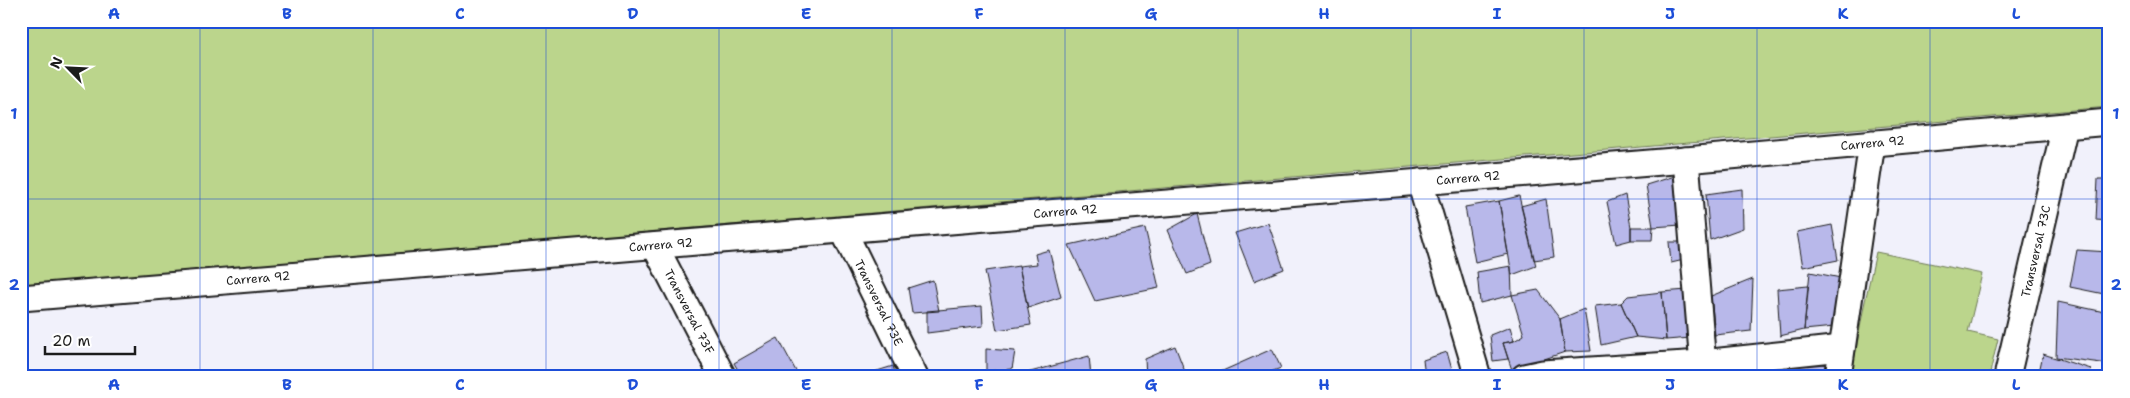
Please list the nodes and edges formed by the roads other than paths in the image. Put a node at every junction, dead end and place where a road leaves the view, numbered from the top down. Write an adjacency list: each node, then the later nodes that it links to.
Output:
1 (2109, 122): 2 (street, Carrera 92)
2 (2065, 126): 3 (street, Carrera 92); 16 (street, Transversal 73C)
3 (1872, 143): 4 (street, Carrera 92); 9 (street)
4 (1686, 160): 5 (street, Carrera 92); 10 (street)
5 (1420, 182): 6 (street, Carrera 92); 13 (street)
6 (843, 230): 7 (street, Carrera 92); 12 (street, Transversal 73E)
7 (655, 246): 8 (street, Carrera 92); 11 (street, Transversal 73F)
8 (21, 298)
9 (1842, 348): 10 (street); 15 (street)
10 (1703, 370): 14 (street)
11 (723, 377)
12 (915, 377)
13 (1478, 377)
14 (1524, 377)
15 (1838, 377)
16 (2007, 377)

